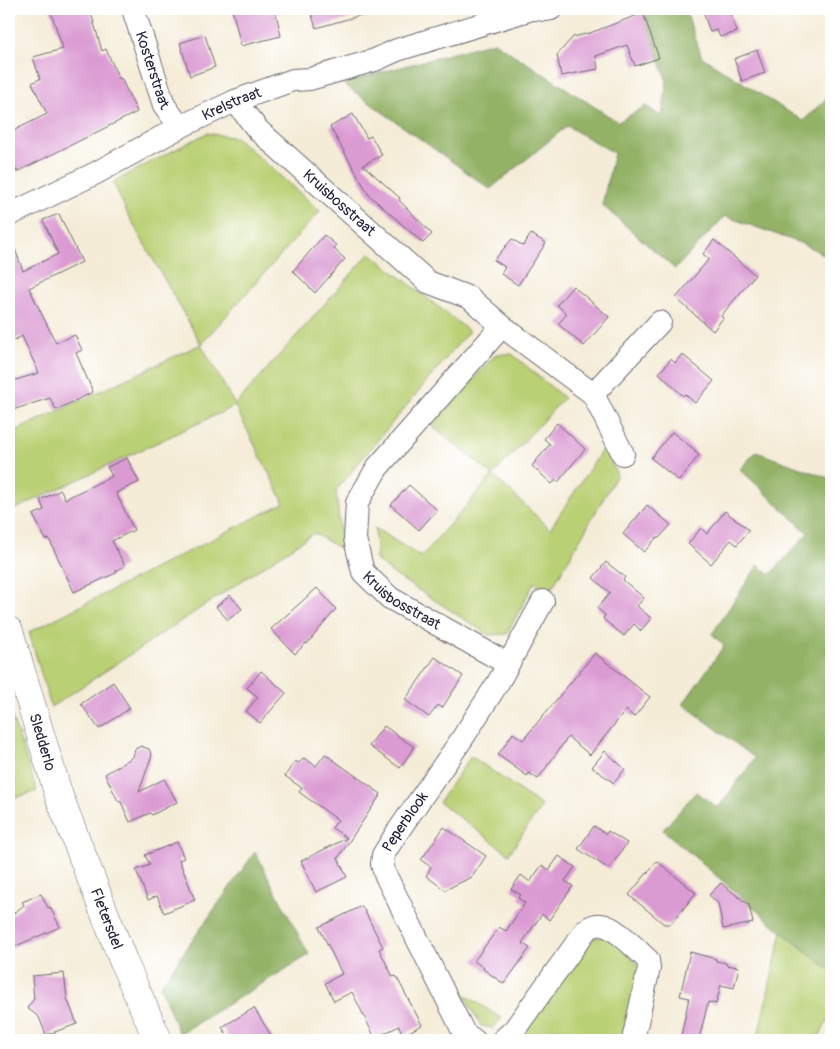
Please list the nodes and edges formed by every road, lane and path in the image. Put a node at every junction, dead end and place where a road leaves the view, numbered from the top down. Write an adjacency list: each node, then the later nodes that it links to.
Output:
1 (133, 9): 6 (street, Kosterstraat)
2 (532, 9): 5 (street, Krelstraat)
3 (536, 9): 4 (street)
4 (551, 9)
5 (235, 101): 6 (street, Krelstraat); 9 (street, Kruisbosstraat)
6 (180, 127): 7 (street, Krelstraat)
7 (9, 215)
8 (660, 322): 10 (street)
9 (502, 326): 10 (street, Kruisbosstraat); 14 (street, Kruisbosstraat)
10 (593, 394): 11 (street, Kruisbosstraat)
11 (623, 454)
12 (543, 601): 14 (street)
13 (9, 631): 15 (street, Sledderlo)
14 (508, 664): 17 (street, Peperblook)
15 (60, 796): 16 (street, Fletersdel)
16 (158, 1040)
17 (474, 1040)
18 (503, 1040): 19 (street)
19 (633, 1040)

